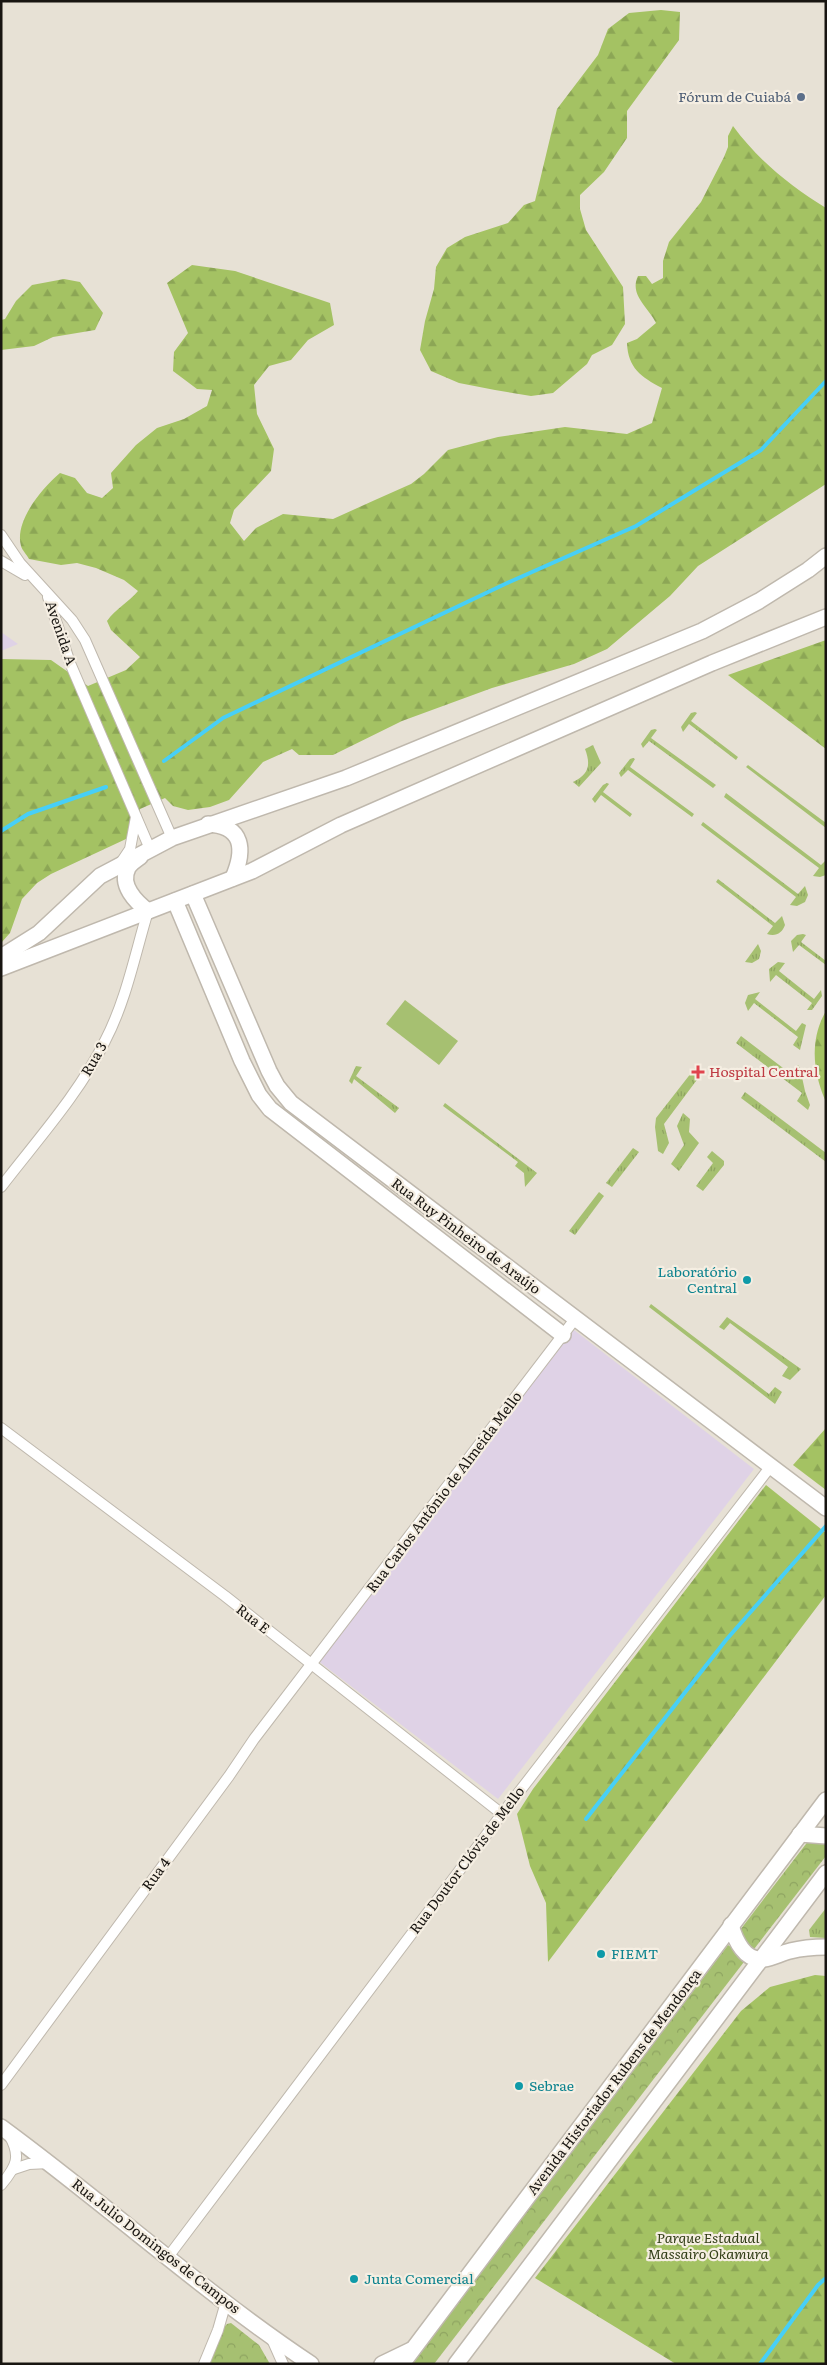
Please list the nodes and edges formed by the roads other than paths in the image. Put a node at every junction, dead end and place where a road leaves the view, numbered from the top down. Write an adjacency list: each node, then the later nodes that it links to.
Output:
1 (1, 535): 4 (street)
2 (826, 556): 7 (street)
3 (1, 561): 4 (street)
4 (47, 593): 6 (street, Avenida A); 8 (street, Avenida A)
5 (826, 617): 11 (street)
6 (136, 816): 9 (street, Avenida A); 10 (street)
7 (208, 824): 8 (street); 11 (street)
8 (172, 838): 9 (street)
9 (148, 849): 10 (street); 14 (street)
10 (120, 864): 15 (street)
11 (233, 878): 12 (street)
12 (193, 894): 13 (street); 18 (street, Rua Ruy Pinheiro de Araújo)
13 (175, 901): 14 (street); 19 (street, Rua Ruy Pinheiro de Araújo)
14 (148, 911): 16 (street); 17 (street, Rua 3)
15 (1, 956)
16 (1, 968)
17 (1, 1187)
18 (575, 1319): 19 (street, Rua Carlos Antônio de Almeida Mello); 21 (street, Rua Ruy Pinheiro de Araújo)
19 (564, 1335): 23 (street, Rua Carlos Antônio de Almeida Mello)
20 (1, 1428): 23 (street, Rua E)
21 (771, 1466): 22 (street, Rua Ruy Pinheiro de Araújo); 25 (street, Rua Doutor Clóvis de Mello)
22 (826, 1508)
23 (312, 1664): 25 (street, Rua E); 32 (street, Rua 4)
24 (826, 1800): 26 (street, Avenida Historiador Rubens de Mendonça)
25 (502, 1814): 37 (street, Rua Doutor Clóvis de Mello)
26 (800, 1834): 27 (street); 29 (street, Avenida Historiador Rubens de Mendonça)
27 (826, 1836)
28 (826, 1873): 31 (street)
29 (731, 1925): 31 (street); 40 (street, Avenida Historiador Rubens de Mendonça)
30 (826, 1947): 31 (street)
31 (762, 1960): 46 (street)
32 (1, 2084)
33 (4, 2129): 34 (street, Rua Julio Domingos de Campos); 35 (street)
34 (52, 2163): 35 (street); 37 (street, Rua Julio Domingos de Campos)
35 (14, 2169): 36 (street)
36 (1, 2185)
37 (168, 2257): 38 (street, Rua Julio Domingos de Campos)
38 (226, 2302): 39 (street, Rua Julio Domingos de Campos); 41 (street)
39 (271, 2337): 42 (street); 43 (street, Rua Julio Domingos de Campos)
40 (412, 2350): 44 (street); 45 (street, Avenida Historiador Rubens de Mendonça)
41 (204, 2364)
42 (283, 2364)
43 (311, 2364)
44 (382, 2364)
45 (402, 2364)
46 (456, 2364)

